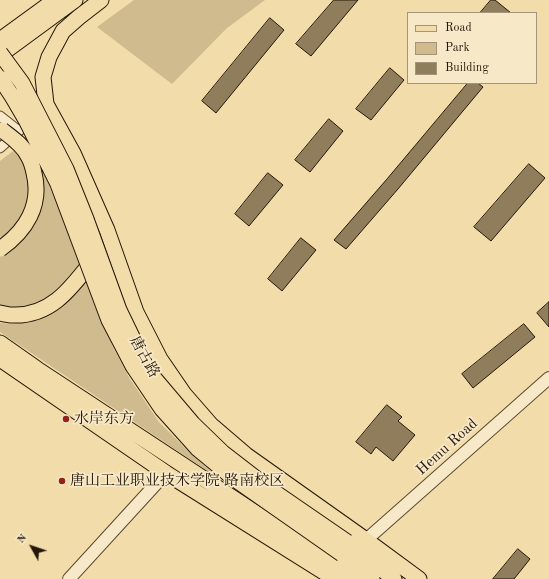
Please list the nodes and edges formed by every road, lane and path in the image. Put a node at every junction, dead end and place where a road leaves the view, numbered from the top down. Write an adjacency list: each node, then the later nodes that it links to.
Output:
1 (54, 0): 4 (main road)
2 (75, 0): 5 (main road)
3 (101, 0): 7 (main road)
4 (0, 40)
5 (0, 54): 20 (main road, 唐古路, bridge)
6 (0, 78): 20 (main road, bridge)
7 (46, 104): 10 (street); 12 (main road)
8 (0, 116): 10 (street)
9 (0, 129): 13 (main road, bridge)
10 (19, 131): 11 (street)
11 (0, 148)
12 (107, 230): 14 (main road); 19 (main road)
13 (0, 249)
14 (0, 313)
15 (0, 343): 20 (main road, 唐古路)
16 (0, 360): 18 (main road)
17 (549, 378): 19 (street, Hemu Road)
18 (166, 472): 20 (main road); 21 (street)
19 (366, 540): 25 (main road)
20 (340, 560): 22 (main road, 唐古路); 23 (main road); 24 (main road, 唐古路)
21 (69, 579)
22 (356, 579)
23 (372, 579)
24 (394, 579)
25 (419, 579)

